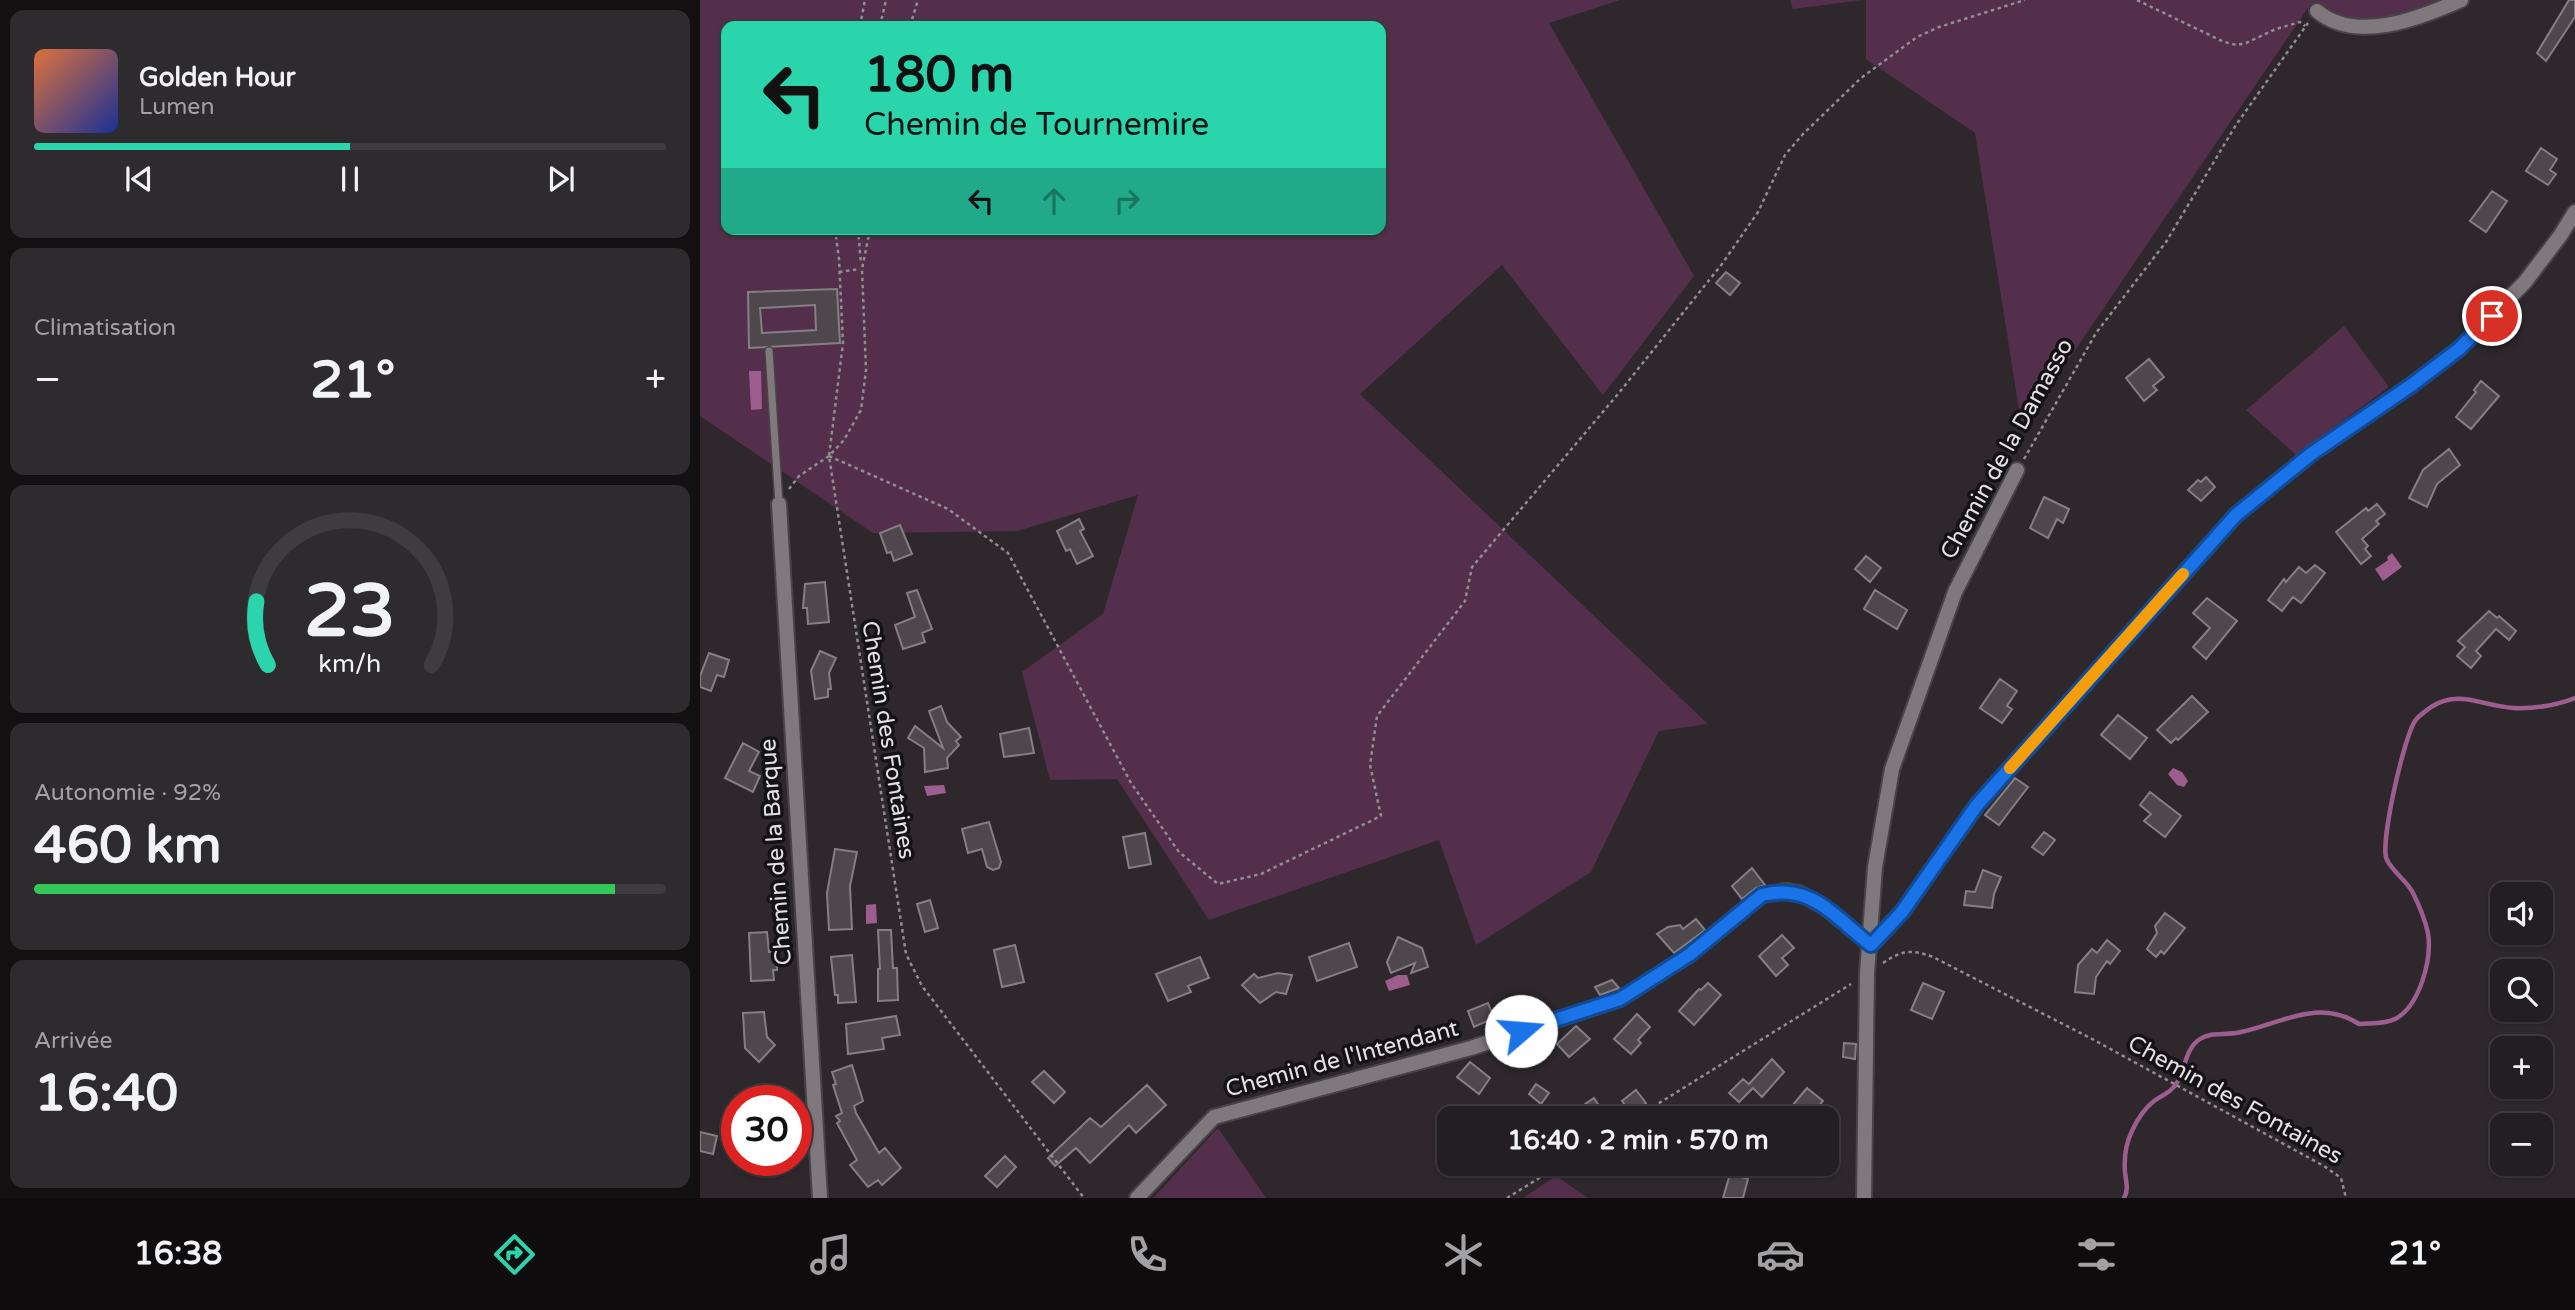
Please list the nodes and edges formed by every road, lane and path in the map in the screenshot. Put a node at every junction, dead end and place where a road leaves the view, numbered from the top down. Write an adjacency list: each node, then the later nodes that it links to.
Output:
1 (865, 0): 8 (path)
2 (886, 0): 9 (path)
3 (918, 0): 10 (path)
4 (2025, 0): 18 (path)
5 (2137, 0): 19 (path, Chemin de la Damasso)
6 (2461, 0): 7 (street)
7 (2317, 11)
8 (861, 21)
9 (881, 21)
10 (912, 21)
11 (2575, 212): 21 (street)
12 (836, 235): 16 (path, Chemin des Fontaines)
13 (859, 235): 15 (path)
14 (869, 235): 15 (path)
15 (862, 269): 16 (path); 18 (path)
16 (839, 272): 18 (path, Chemin des Fontaines)
17 (769, 351): 20 (lane)
18 (829, 456): 20 (path); 25 (path, Chemin des Fontaines)
19 (2017, 470): 21 (street, Chemin de la Damasso)
20 (779, 504): 24 (street, Chemin de la Barque)
21 (1871, 945): 26 (street, Chemin de l'Intendant); 28 (street, Chemin de la Damasso)
22 (2094, 1040): 29 (path, Chemin des Fontaines)
23 (1543, 1176): 27 (path)
24 (820, 1198)
25 (1084, 1198)
26 (1137, 1198)
27 (1507, 1198)
28 (1864, 1198)
29 (2346, 1198)

